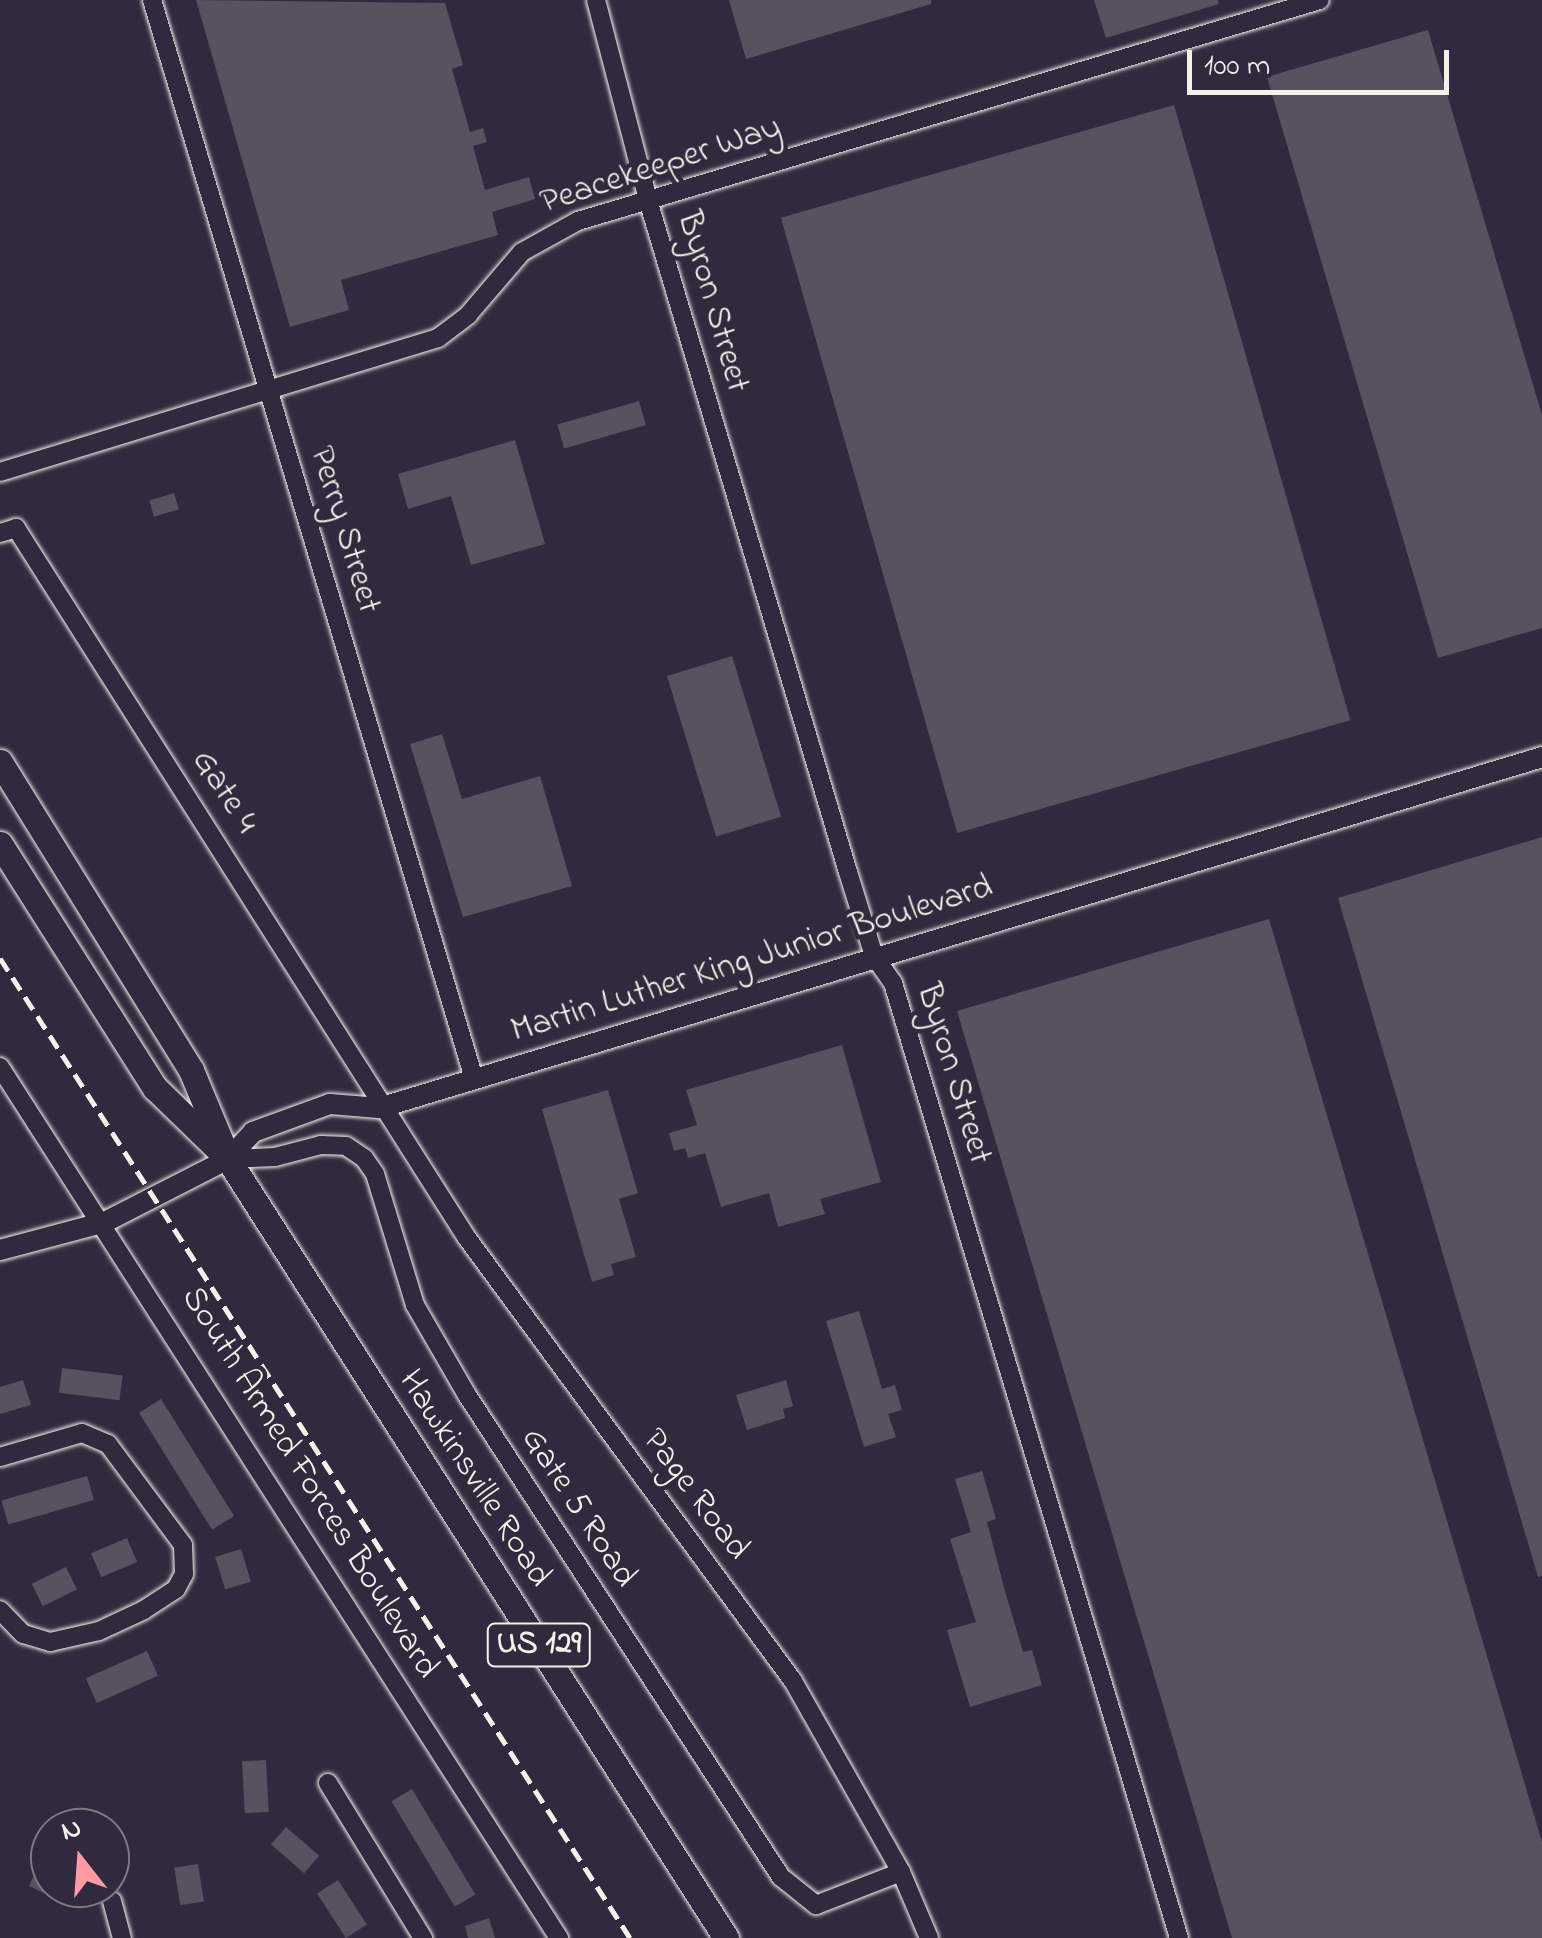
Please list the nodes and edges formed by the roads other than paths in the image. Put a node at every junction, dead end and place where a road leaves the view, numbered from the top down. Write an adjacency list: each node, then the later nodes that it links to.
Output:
1 (152, 0): 5 (street, Perry Street)
2 (596, 0): 4 (street, Byron Street)
3 (1320, 0): 4 (street, Peacekeeper Way)
4 (648, 200): 5 (street, Peacekeeper Way); 11 (street, Byron Street)
5 (268, 392): 6 (street, Peacekeeper Way); 13 (street, Perry Street)
6 (0, 472)
7 (0, 533): 14 (street, Gate 4)
8 (1542, 757): 11 (street, Martin Luther King Junior Boulevard)
9 (0, 762): 15 (main road, Hawkinsville Road / US 129)
10 (0, 844): 15 (main road, Hawkinsville Road / US 129)
11 (874, 956): 13 (street, Martin Luther King Junior Boulevard); 28 (street, Byron Street)
12 (0, 1066): 16 (street, South Armed Forces Boulevard)
13 (474, 1078): 14 (street, Martin Luther King Junior Boulevard)
14 (380, 1108): 15 (street, Martin Luther King Junior Boulevard); 21 (street, Page Road)
15 (228, 1158): 16 (street, Martin Luther King Junior Boulevard); 21 (street, Gate 5 Road); 26 (main road, Hawkinsville Road / US 129)
16 (106, 1222): 17 (street, Martin Luther King Junior Boulevard); 25 (street, South Armed Forces Boulevard)
17 (0, 1250)
18 (0, 1457): 19 (street)
19 (0, 1610)
20 (328, 1783): 24 (street)
21 (901, 1872): 27 (street, Page Road)
22 (114, 1908): 23 (street)
23 (122, 1938)
24 (423, 1938)
25 (559, 1938)
26 (726, 1938)
27 (929, 1938)
28 (1179, 1938)

